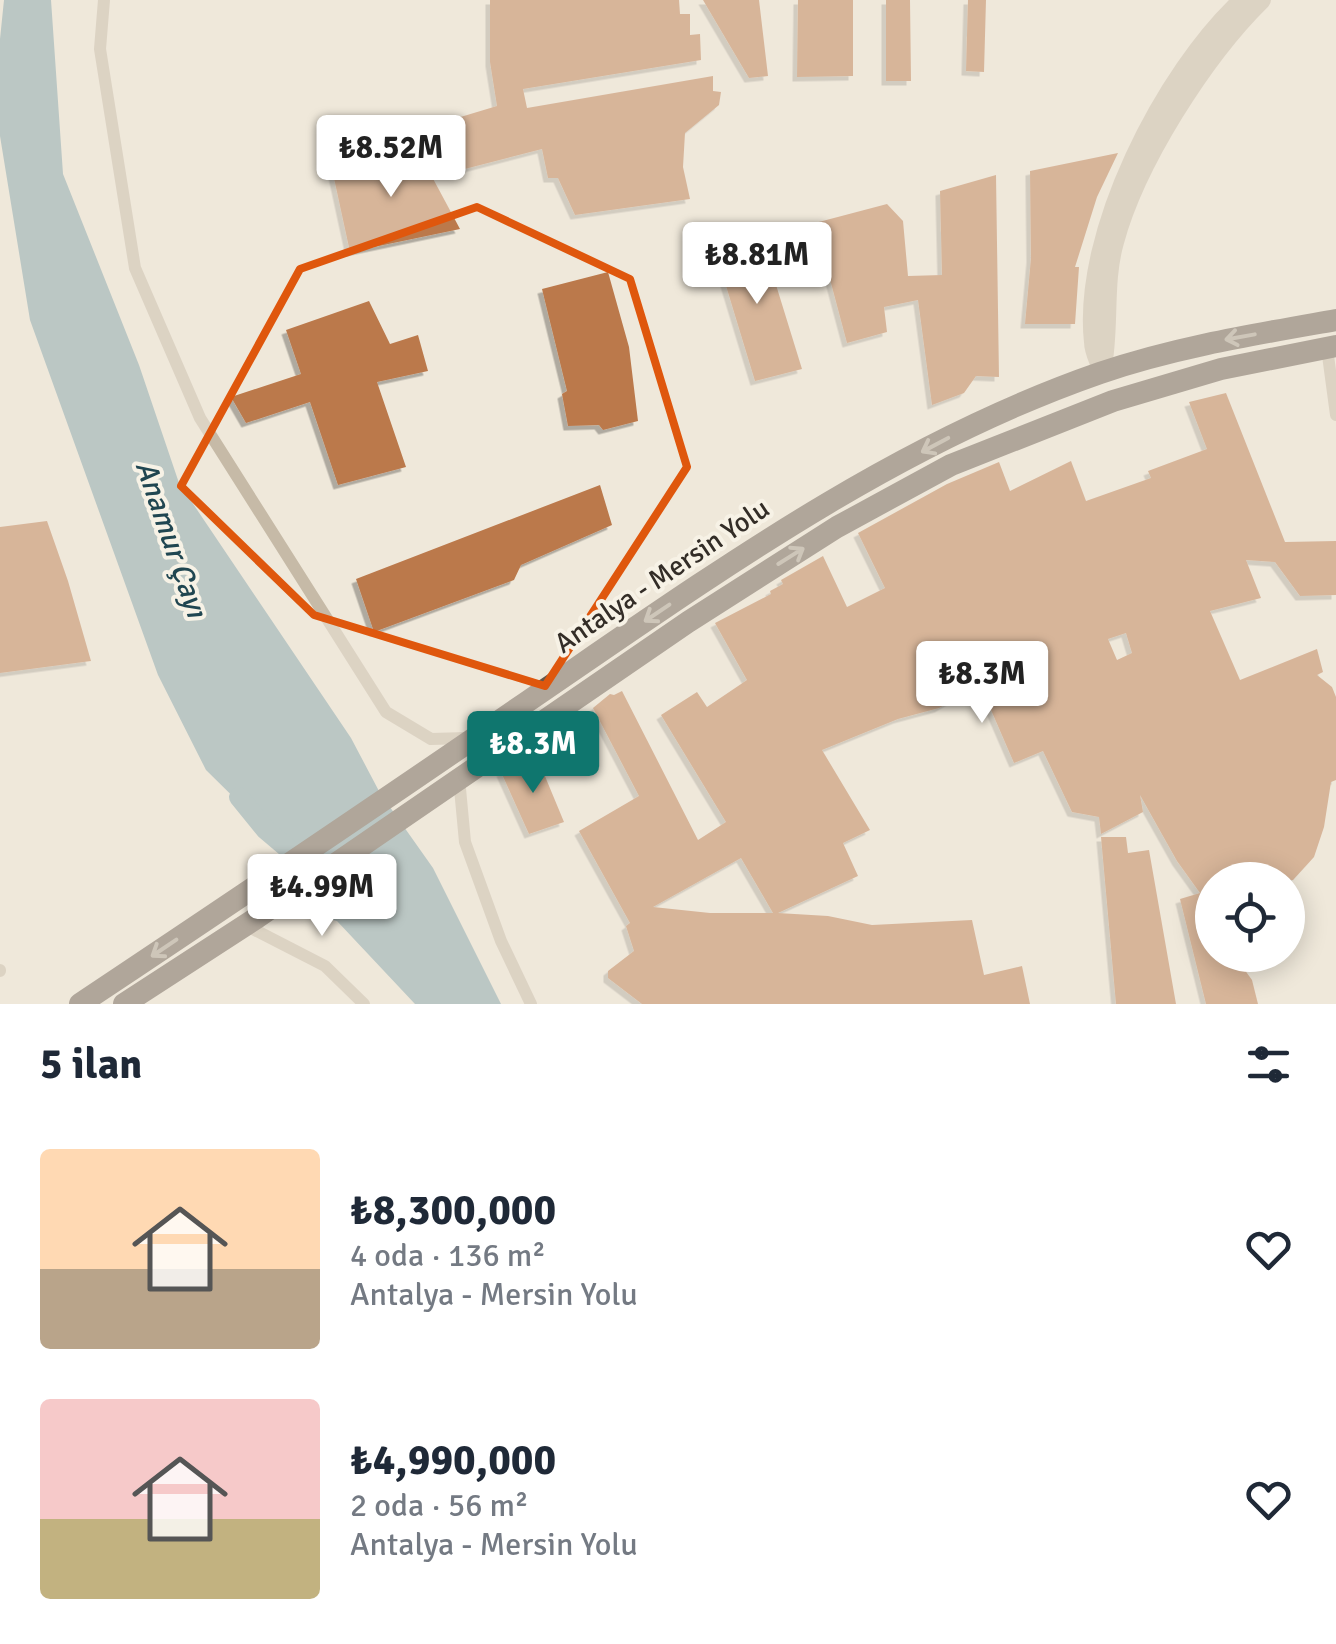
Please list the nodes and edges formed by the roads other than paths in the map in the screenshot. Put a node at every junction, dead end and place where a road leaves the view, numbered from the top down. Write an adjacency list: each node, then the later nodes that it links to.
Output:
1 (104, 0): 9 (street)
2 (1262, 0): 6 (street)
3 (1232, 4): 6 (street)
4 (1336, 320): 6 (highway, Antalya - Mersin Yolu, one-way to 6)
5 (1332, 347): 7 (highway, Antalya - Mersin Yolu); 8 (street)
6 (1102, 372): 7 (highway); 9 (highway, Antalya - Mersin Yolu, one-way to 9)
7 (1113, 401): 10 (highway, Antalya - Mersin Yolu, one-way to 7)
8 (1336, 415)
9 (475, 738): 12 (highway, Antalya - Mersin Yolu, one-way to 12)
10 (453, 782): 11 (highway, Antalya - Mersin Yolu); 15 (street)
11 (252, 921): 13 (highway, Antalya - Mersin Yolu); 14 (street)
12 (80, 1004)
13 (124, 1004)
14 (364, 1004)
15 (532, 1004)

